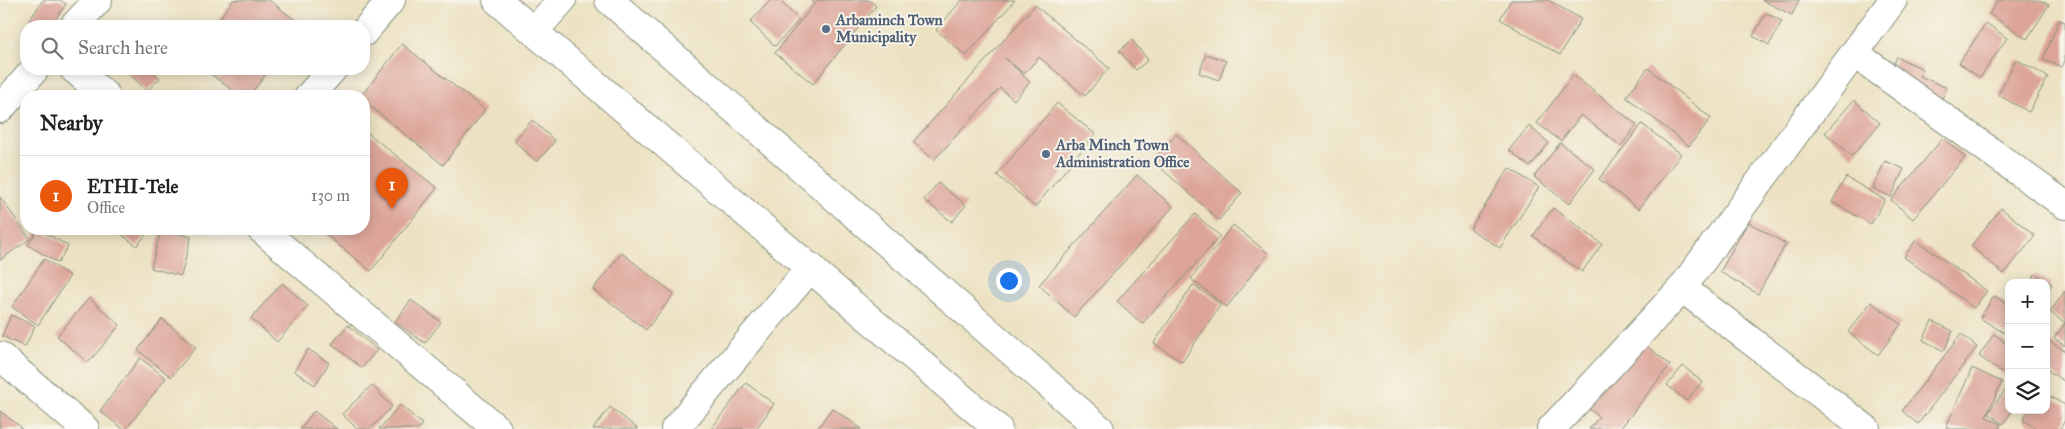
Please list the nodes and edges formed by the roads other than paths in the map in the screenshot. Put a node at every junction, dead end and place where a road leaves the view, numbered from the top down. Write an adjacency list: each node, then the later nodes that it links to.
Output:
1 (98, 0): 7 (main road)
2 (391, 0): 8 (main road)
3 (498, 0): 9 (main road)
4 (562, 0): 9 (main road)
5 (609, 0): 26 (main road)
6 (1893, 0): 10 (main road)
7 (80, 20)
8 (370, 25)
9 (534, 31): 19 (main road)
10 (1854, 54): 17 (main road); 20 (main road)
11 (31, 75): 16 (main road)
12 (81, 75): 14 (main road)
13 (328, 75): 15 (main road)
14 (99, 90)
15 (314, 90)
16 (0, 109)
17 (2065, 205)
18 (268, 235): 23 (main road)
19 (811, 267): 24 (main road); 25 (main road)
20 (1682, 288): 27 (main road); 28 (main road)
21 (0, 356): 22 (main road)
22 (85, 429)
23 (497, 429)
24 (675, 429)
25 (998, 429)
26 (1100, 429)
27 (1551, 429)
28 (1866, 429)

